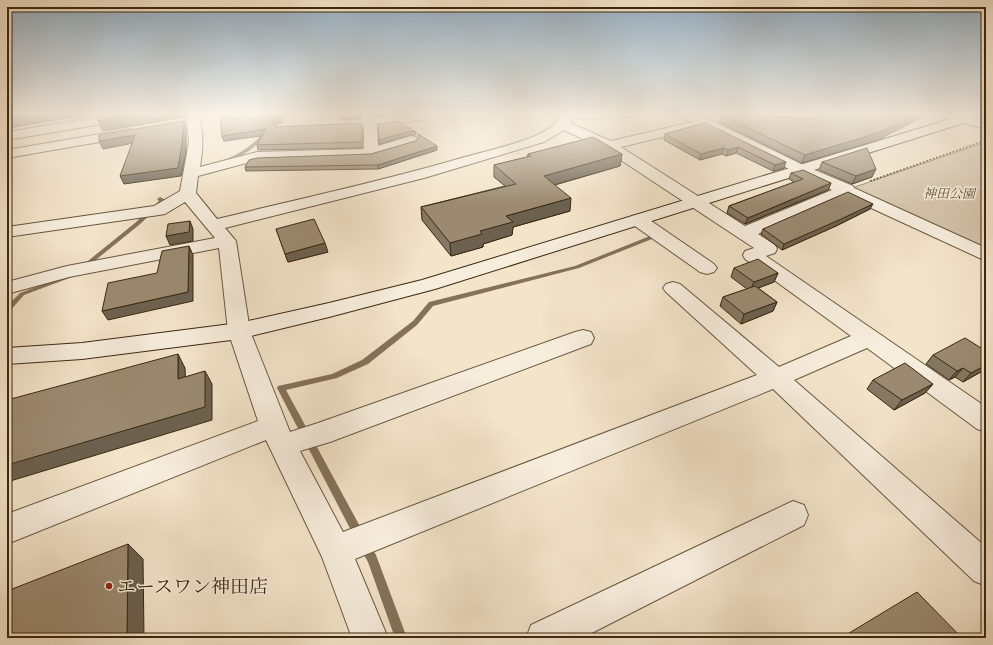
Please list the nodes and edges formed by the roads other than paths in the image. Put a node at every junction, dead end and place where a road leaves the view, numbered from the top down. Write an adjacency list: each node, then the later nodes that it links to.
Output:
1 (70, 143): 12 (street)
2 (195, 143): 14 (street)
3 (370, 143): 11 (street)
4 (401, 143): 11 (street)
5 (524, 143): 19 (street)
6 (603, 143): 10 (street)
7 (621, 143): 10 (street)
8 (747, 143): 13 (street)
9 (885, 143): 13 (street)
10 (609, 146): 16 (street)
11 (371, 153): 14 (street)
12 (7, 154)
13 (800, 169): 15 (street); 16 (street)
14 (190, 183): 18 (street); 19 (street)
15 (847, 189): 20 (street); 21 (street)
16 (694, 202): 17 (street); 20 (street)
17 (652, 229): 22 (street); 25 (street)
18 (7, 232)
19 (221, 233): 23 (street); 25 (street)
20 (743, 234): 27 (street)
21 (986, 254)
22 (707, 268)
23 (7, 288)
24 (673, 288): 29 (street)
25 (239, 331): 28 (street); 31 (street)
26 (582, 338): 31 (street)
27 (870, 338): 29 (street); 30 (street)
28 (7, 356)
29 (776, 378): 34 (street); 35 (street)
30 (986, 421)
31 (293, 437): 33 (street); 34 (street)
32 (793, 515): 37 (street)
33 (7, 529)
34 (356, 543): 36 (street)
35 (986, 569)
36 (370, 638)
37 (544, 638)

